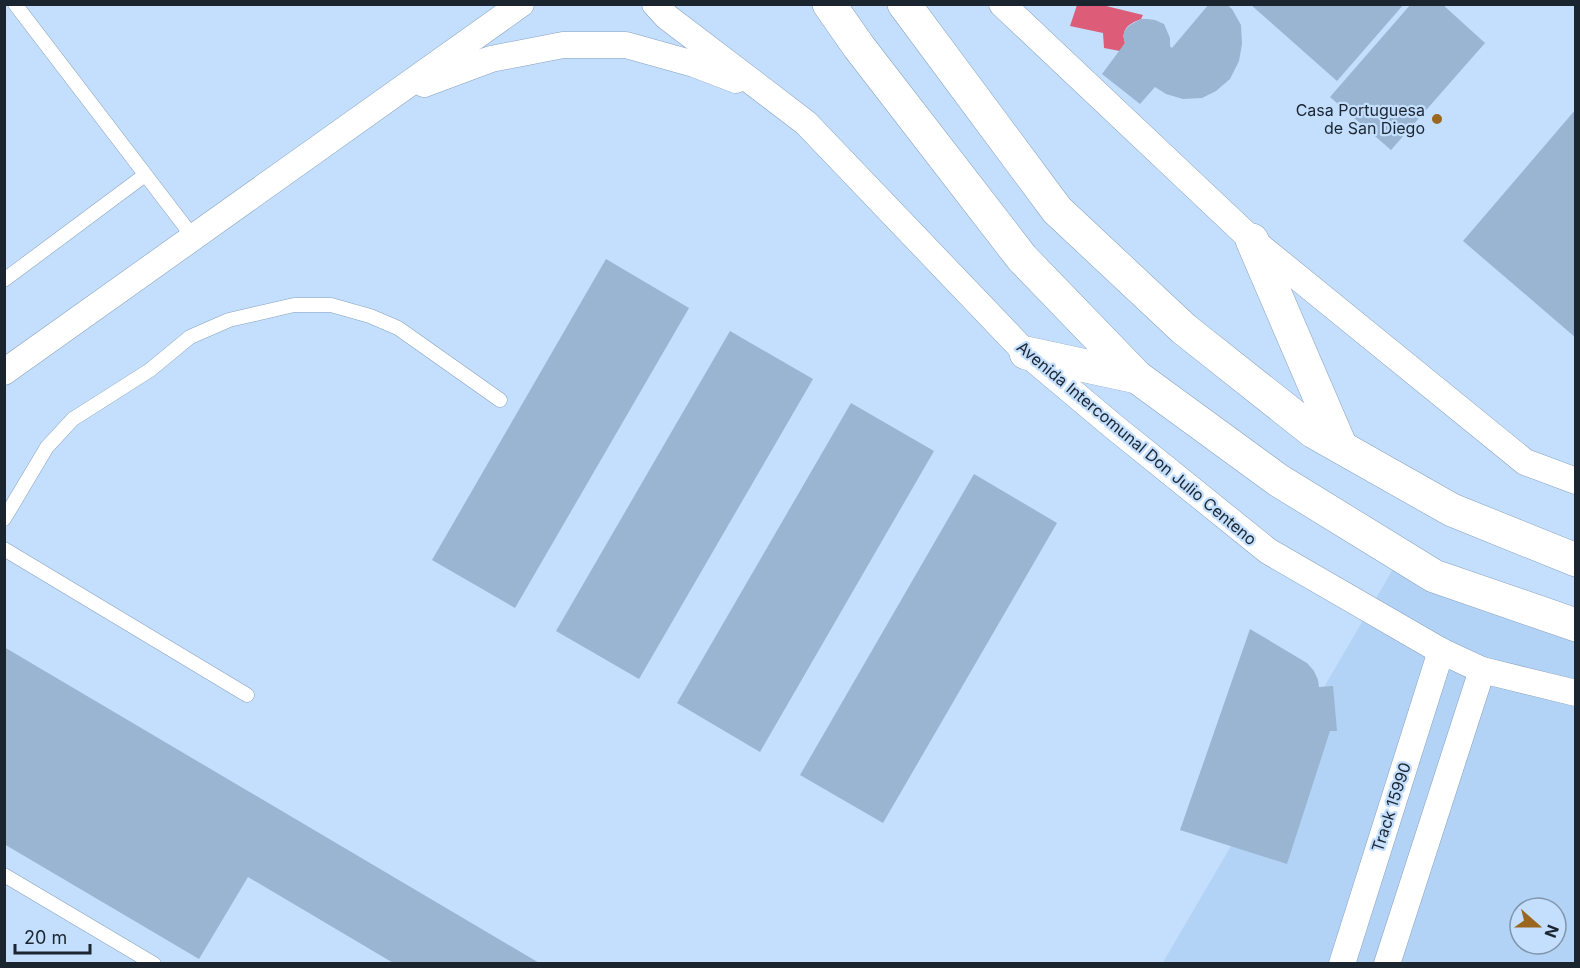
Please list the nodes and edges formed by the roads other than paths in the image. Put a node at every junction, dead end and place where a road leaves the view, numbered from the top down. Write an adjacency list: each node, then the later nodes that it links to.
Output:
1 (15, 4): 9 (lane)
2 (520, 4): 8 (street)
3 (655, 4): 7 (street, Avenida Intercomunal Don Julio Centeno)
4 (829, 4): 15 (main road)
5 (904, 4): 17 (main road)
6 (1002, 4): 11 (street)
7 (767, 93): 8 (street); 13 (street, Avenida Intercomunal Don Julio Centeno)
8 (393, 95): 10 (street)
9 (145, 175): 10 (lane); 12 (lane)
10 (193, 237): 14 (street)
11 (1252, 240): 17 (main road); 18 (street)
12 (4, 280)
13 (1026, 353): 15 (main road); 23 (street, Avenida Intercomunal Don Julio Centeno)
14 (4, 372)
15 (1137, 377): 22 (main road)
16 (500, 400): 19 (lane)
17 (1341, 447): 21 (main road)
18 (1575, 481)
19 (4, 519)
20 (4, 549): 26 (lane)
21 (1575, 560)
22 (1575, 625)
23 (1441, 651): 24 (street, Avenida Intercomunal Don Julio Centeno); 29 (street, Track 15990)
24 (1482, 670): 25 (street, Avenida Intercomunal Don Julio Centeno); 30 (street)
25 (1575, 693)
26 (247, 695)
27 (4, 875): 28 (lane)
28 (154, 963)
29 (1342, 963)
30 (1387, 963)

